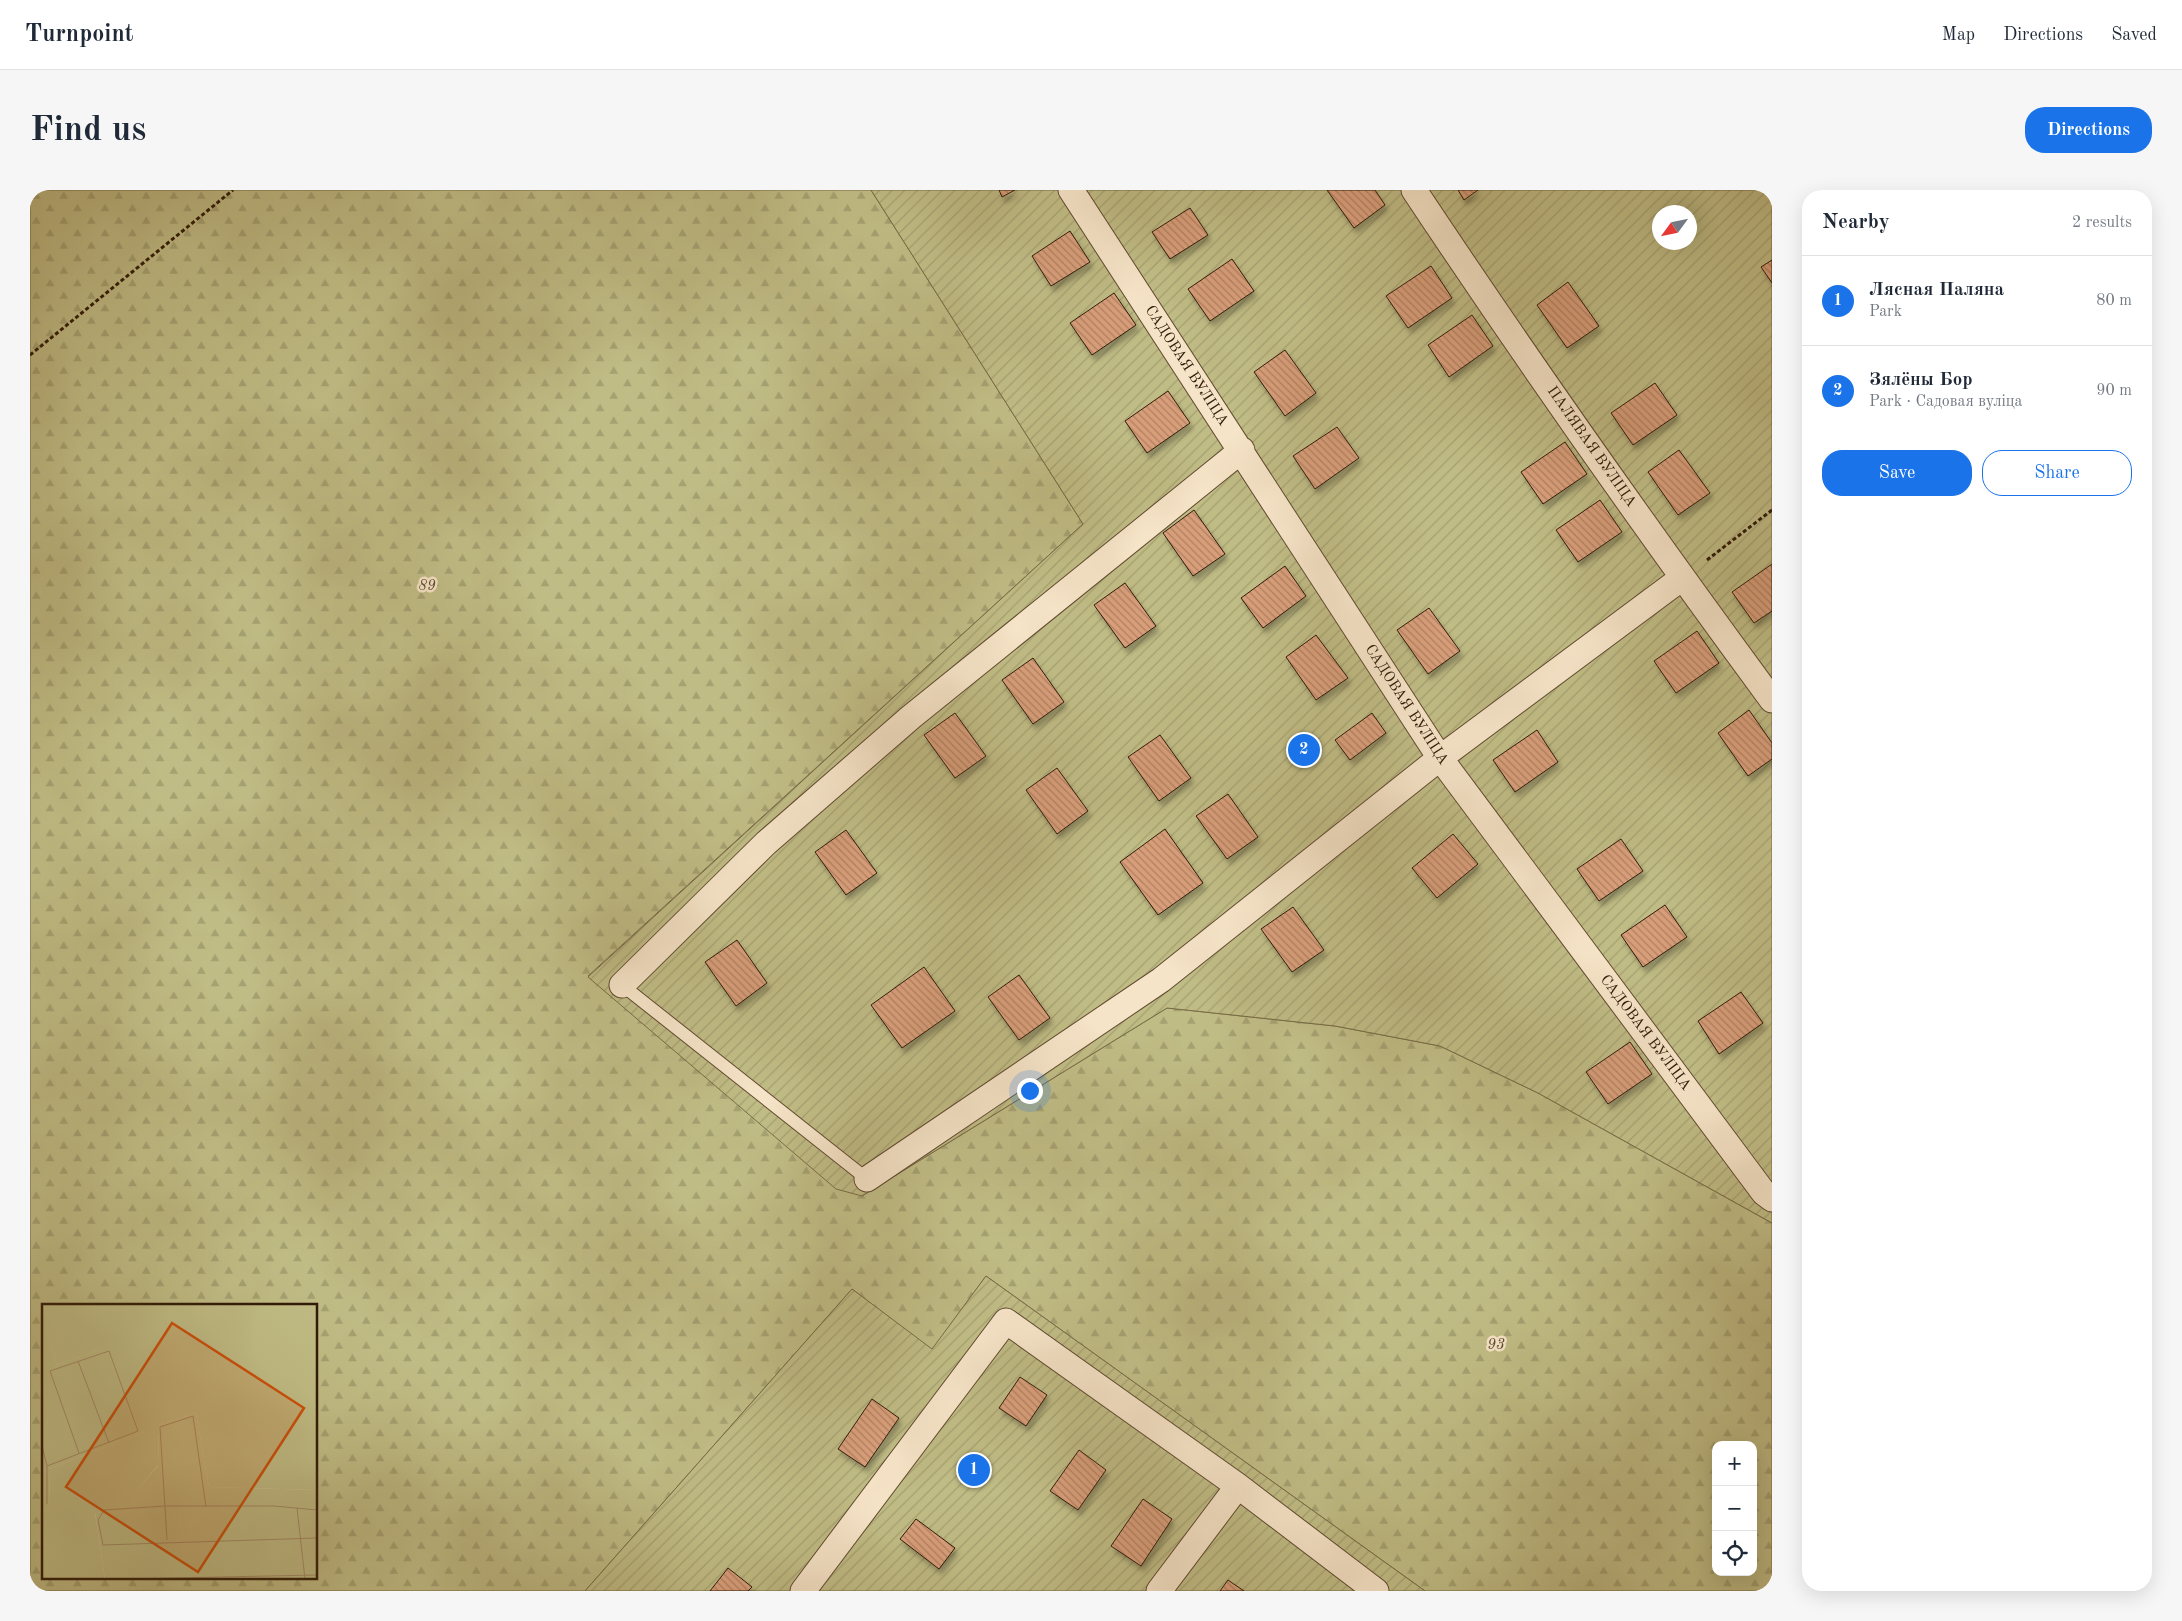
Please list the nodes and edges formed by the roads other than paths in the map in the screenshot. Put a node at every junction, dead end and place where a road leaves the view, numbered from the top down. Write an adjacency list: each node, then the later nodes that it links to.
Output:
1 (1071, 190): 3 (street, САДОВАЯ ВУЛІЦА)
2 (1414, 190): 4 (street, ПАЛЯВАЯ ВУЛІЦА)
3 (1242, 450): 6 (street, САДОВАЯ ВУЛІЦА); 7 (street)
4 (1682, 578): 5 (street, ПАЛЯВАЯ ВУЛІЦА); 6 (street)
5 (1772, 700)
6 (1440, 758): 8 (street); 9 (street, САДОВАЯ ВУЛІЦА)
7 (622, 985): 8 (lane)
8 (866, 1179)
9 (1772, 1199)
10 (1238, 1486): 11 (street); 12 (street); 13 (street)
11 (803, 1591)
12 (1160, 1591)
13 (1376, 1591)

